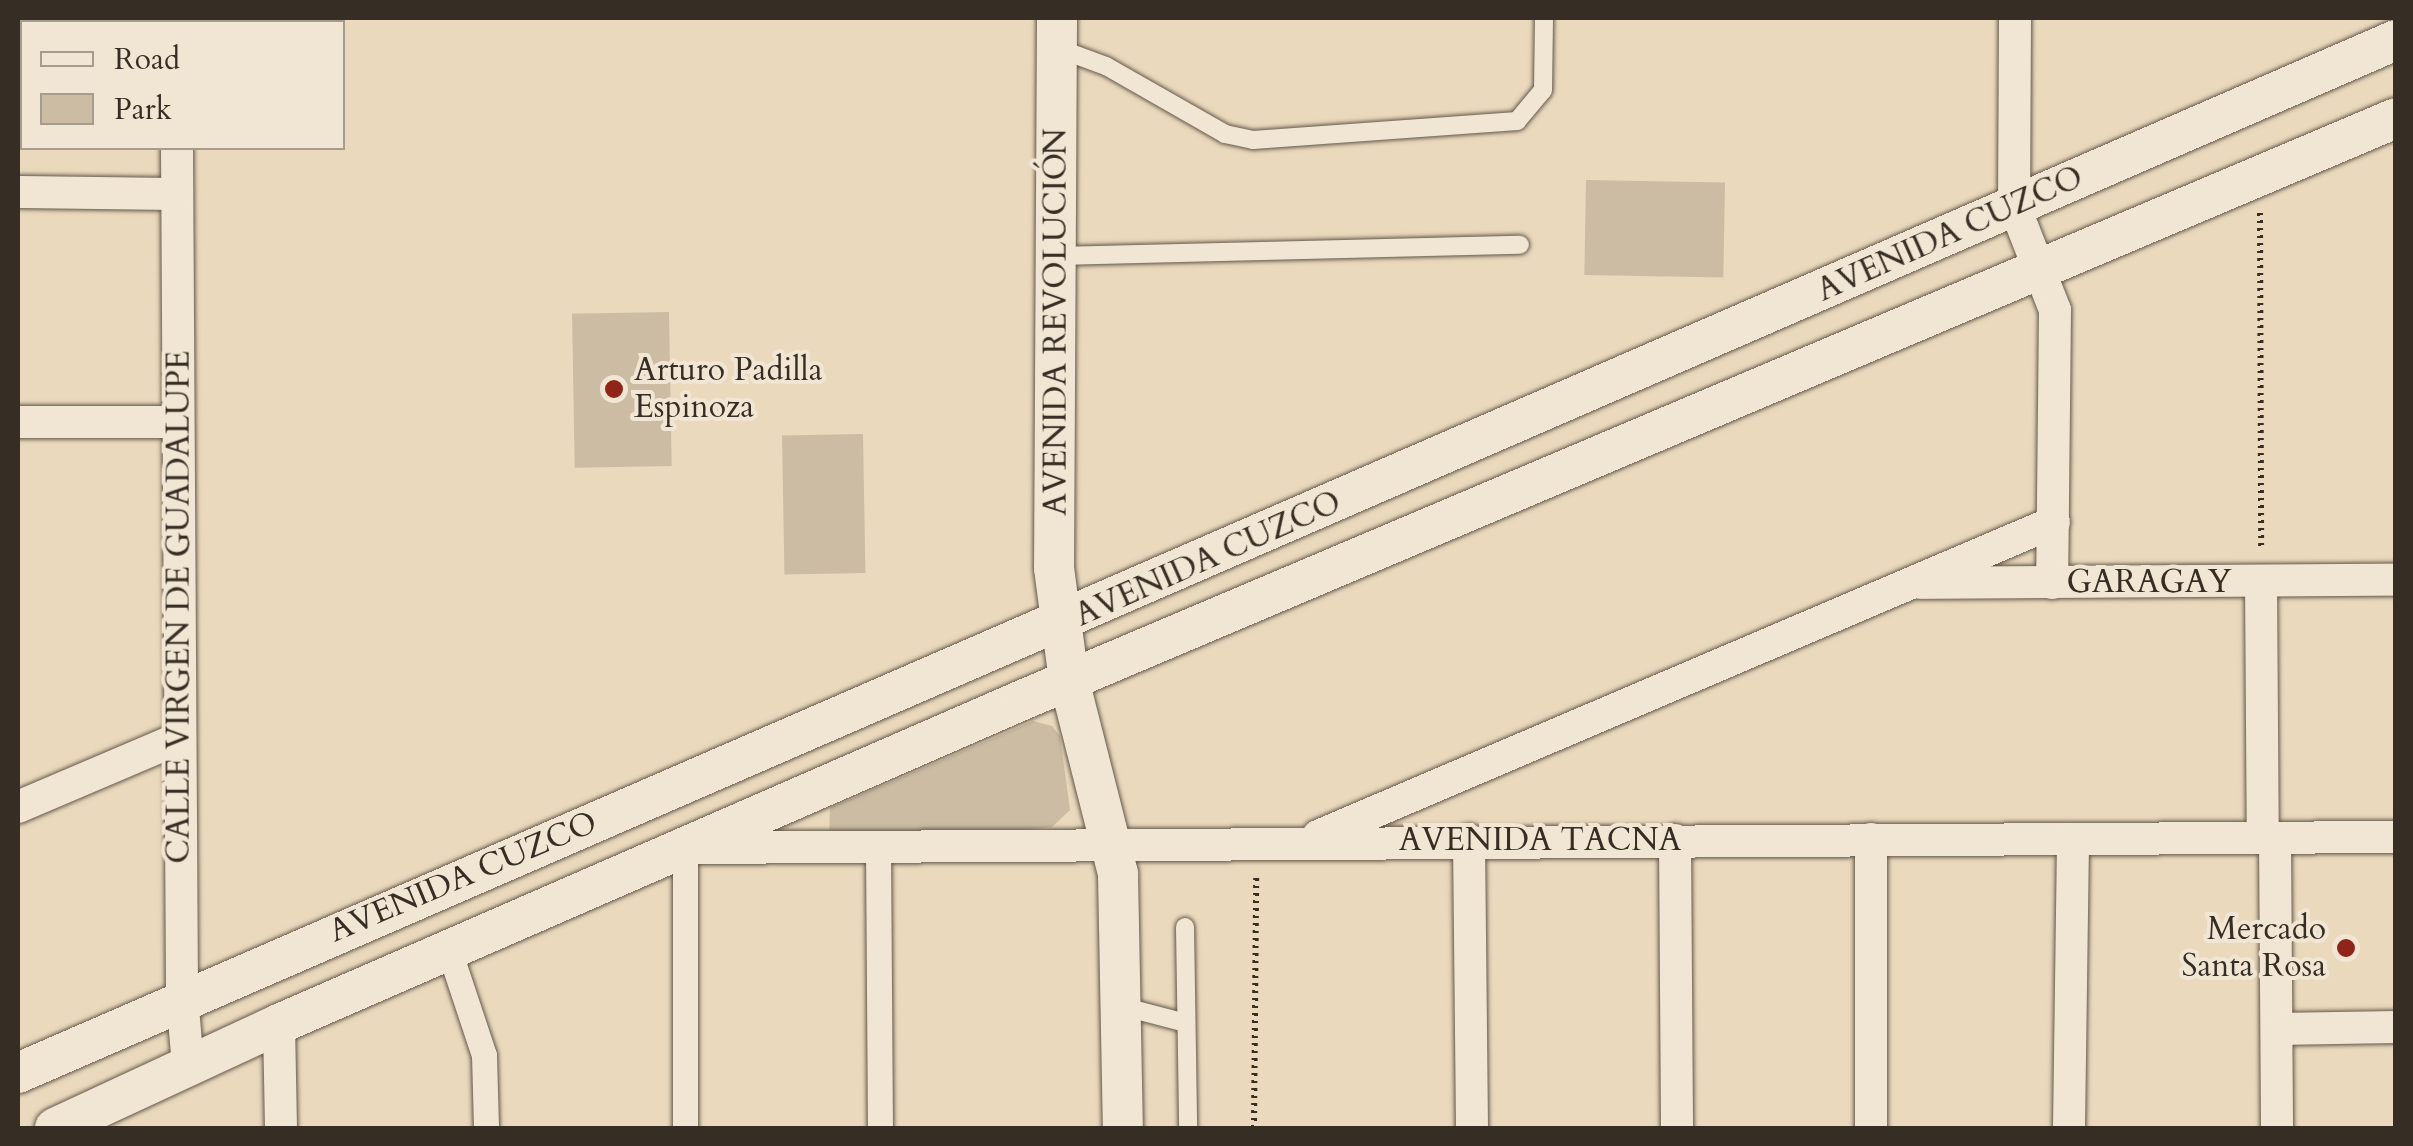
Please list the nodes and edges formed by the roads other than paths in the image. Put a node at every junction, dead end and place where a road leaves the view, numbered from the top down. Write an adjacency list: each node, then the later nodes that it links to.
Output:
1 (1544, 18): 3 (lane)
2 (2015, 18): 9 (street)
3 (1057, 32): 11 (street, AVENIDA REVOLUCIÓN)
4 (2396, 40): 9 (street, AVENIDA CUZCO)
5 (2396, 118): 12 (street, AVENIDA CUZCO)
6 (176, 150): 8 (street, CALLE VIRGEN DE GUADALUPE)
7 (18, 192): 8 (street)
8 (177, 194): 14 (street, CALLE VIRGEN DE GUADALUPE)
9 (2014, 206): 12 (street); 20 (street, AVENIDA CUZCO)
10 (1520, 245): 11 (lane)
11 (1056, 256): 20 (street, AVENIDA REVOLUCIÓN)
12 (2043, 271): 15 (street); 21 (street, AVENIDA CUZCO)
13 (18, 422): 14 (street)
14 (178, 422): 22 (street, CALLE VIRGEN DE GUADALUPE)
15 (2054, 522): 18 (street); 19 (street)
16 (2396, 580): 17 (street, GARAGAY)
17 (2261, 581): 18 (street, GARAGAY); 26 (street)
18 (2052, 582): 19 (street, GARAGAY)
19 (1902, 584): 31 (street)
20 (1058, 626): 21 (street, AVENIDA REVOLUCIÓN); 36 (street, AVENIDA CUZCO)
21 (1069, 680): 30 (street, AVENIDA REVOLUCIÓN); 33 (street, AVENIDA CUZCO)
22 (180, 738): 23 (street); 36 (street, CALLE VIRGEN DE GUADALUPE)
23 (18, 807)
24 (2396, 837): 26 (street, AVENIDA TACNA)
25 (2072, 838): 26 (street, AVENIDA TACNA); 27 (street, AVENIDA TACNA); 54 (street)
26 (2269, 838): 41 (street)
27 (1870, 839): 29 (street, AVENIDA TACNA); 53 (street)
28 (1469, 840): 29 (street, AVENIDA TACNA); 31 (street, AVENIDA TACNA); 51 (street)
29 (1675, 840): 52 (street)
30 (1114, 841): 31 (street, AVENIDA TACNA); 32 (street, AVENIDA TACNA); 37 (street, AVENIDA REVOLUCIÓN)
31 (1307, 841)
32 (878, 846): 33 (street, AVENIDA TACNA); 48 (street)
33 (684, 848): 35 (street, AVENIDA CUZCO); 47 (street)
34 (1185, 928): 38 (lane)
35 (449, 950): 39 (street, AVENIDA CUZCO); 46 (street)
36 (182, 996): 42 (street, CALLE VIRGEN DE GUADALUPE); 43 (street, AVENIDA CUZCO)
37 (1121, 1006): 38 (lane); 49 (street, AVENIDA REVOLUCIÓN)
38 (1186, 1023): 50 (lane)
39 (279, 1024): 42 (street, AVENIDA CUZCO); 45 (street)
40 (2396, 1027): 41 (street)
41 (2276, 1028): 55 (street)
42 (188, 1066): 44 (street, AVENIDA CUZCO)
43 (18, 1072)
44 (56, 1128)
45 (281, 1128)
46 (486, 1128)
47 (684, 1128)
48 (880, 1128)
49 (1122, 1128)
50 (1188, 1128)
51 (1472, 1128)
52 (1677, 1128)
53 (1871, 1128)
54 (2069, 1128)
55 (2277, 1128)

